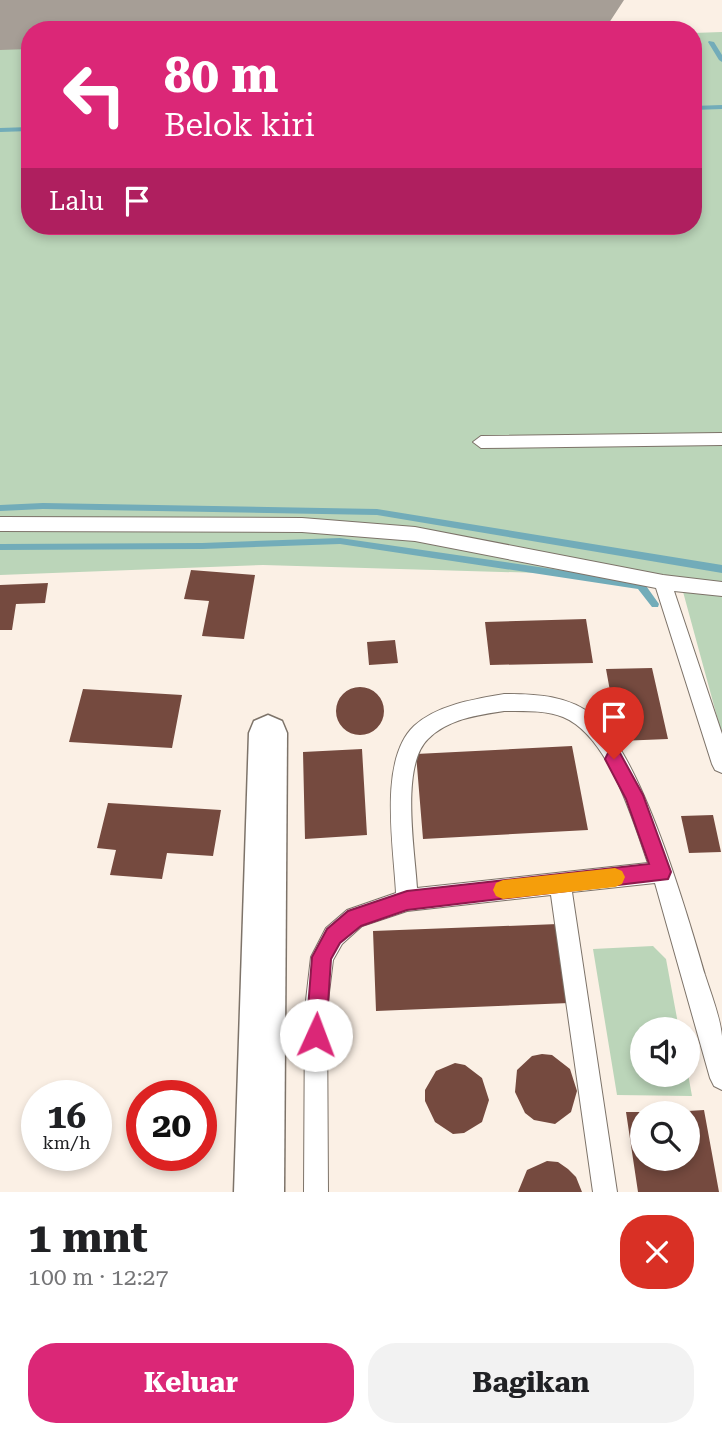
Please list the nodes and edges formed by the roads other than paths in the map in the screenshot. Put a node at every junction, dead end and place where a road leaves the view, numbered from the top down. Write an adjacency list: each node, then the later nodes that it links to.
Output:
1 (722, 439): 2 (lane)
2 (481, 442)
3 (0, 524): 4 (lane)
4 (663, 582): 5 (lane); 7 (lane)
5 (722, 589)
6 (268, 733): 12 (street)
7 (722, 764)
8 (662, 872): 9 (lane); 10 (lane); 11 (lane)
9 (560, 883): 10 (lane); 14 (lane)
10 (407, 900): 13 (lane)
11 (722, 1078)
12 (259, 1192)
13 (316, 1192)
14 (605, 1192)

